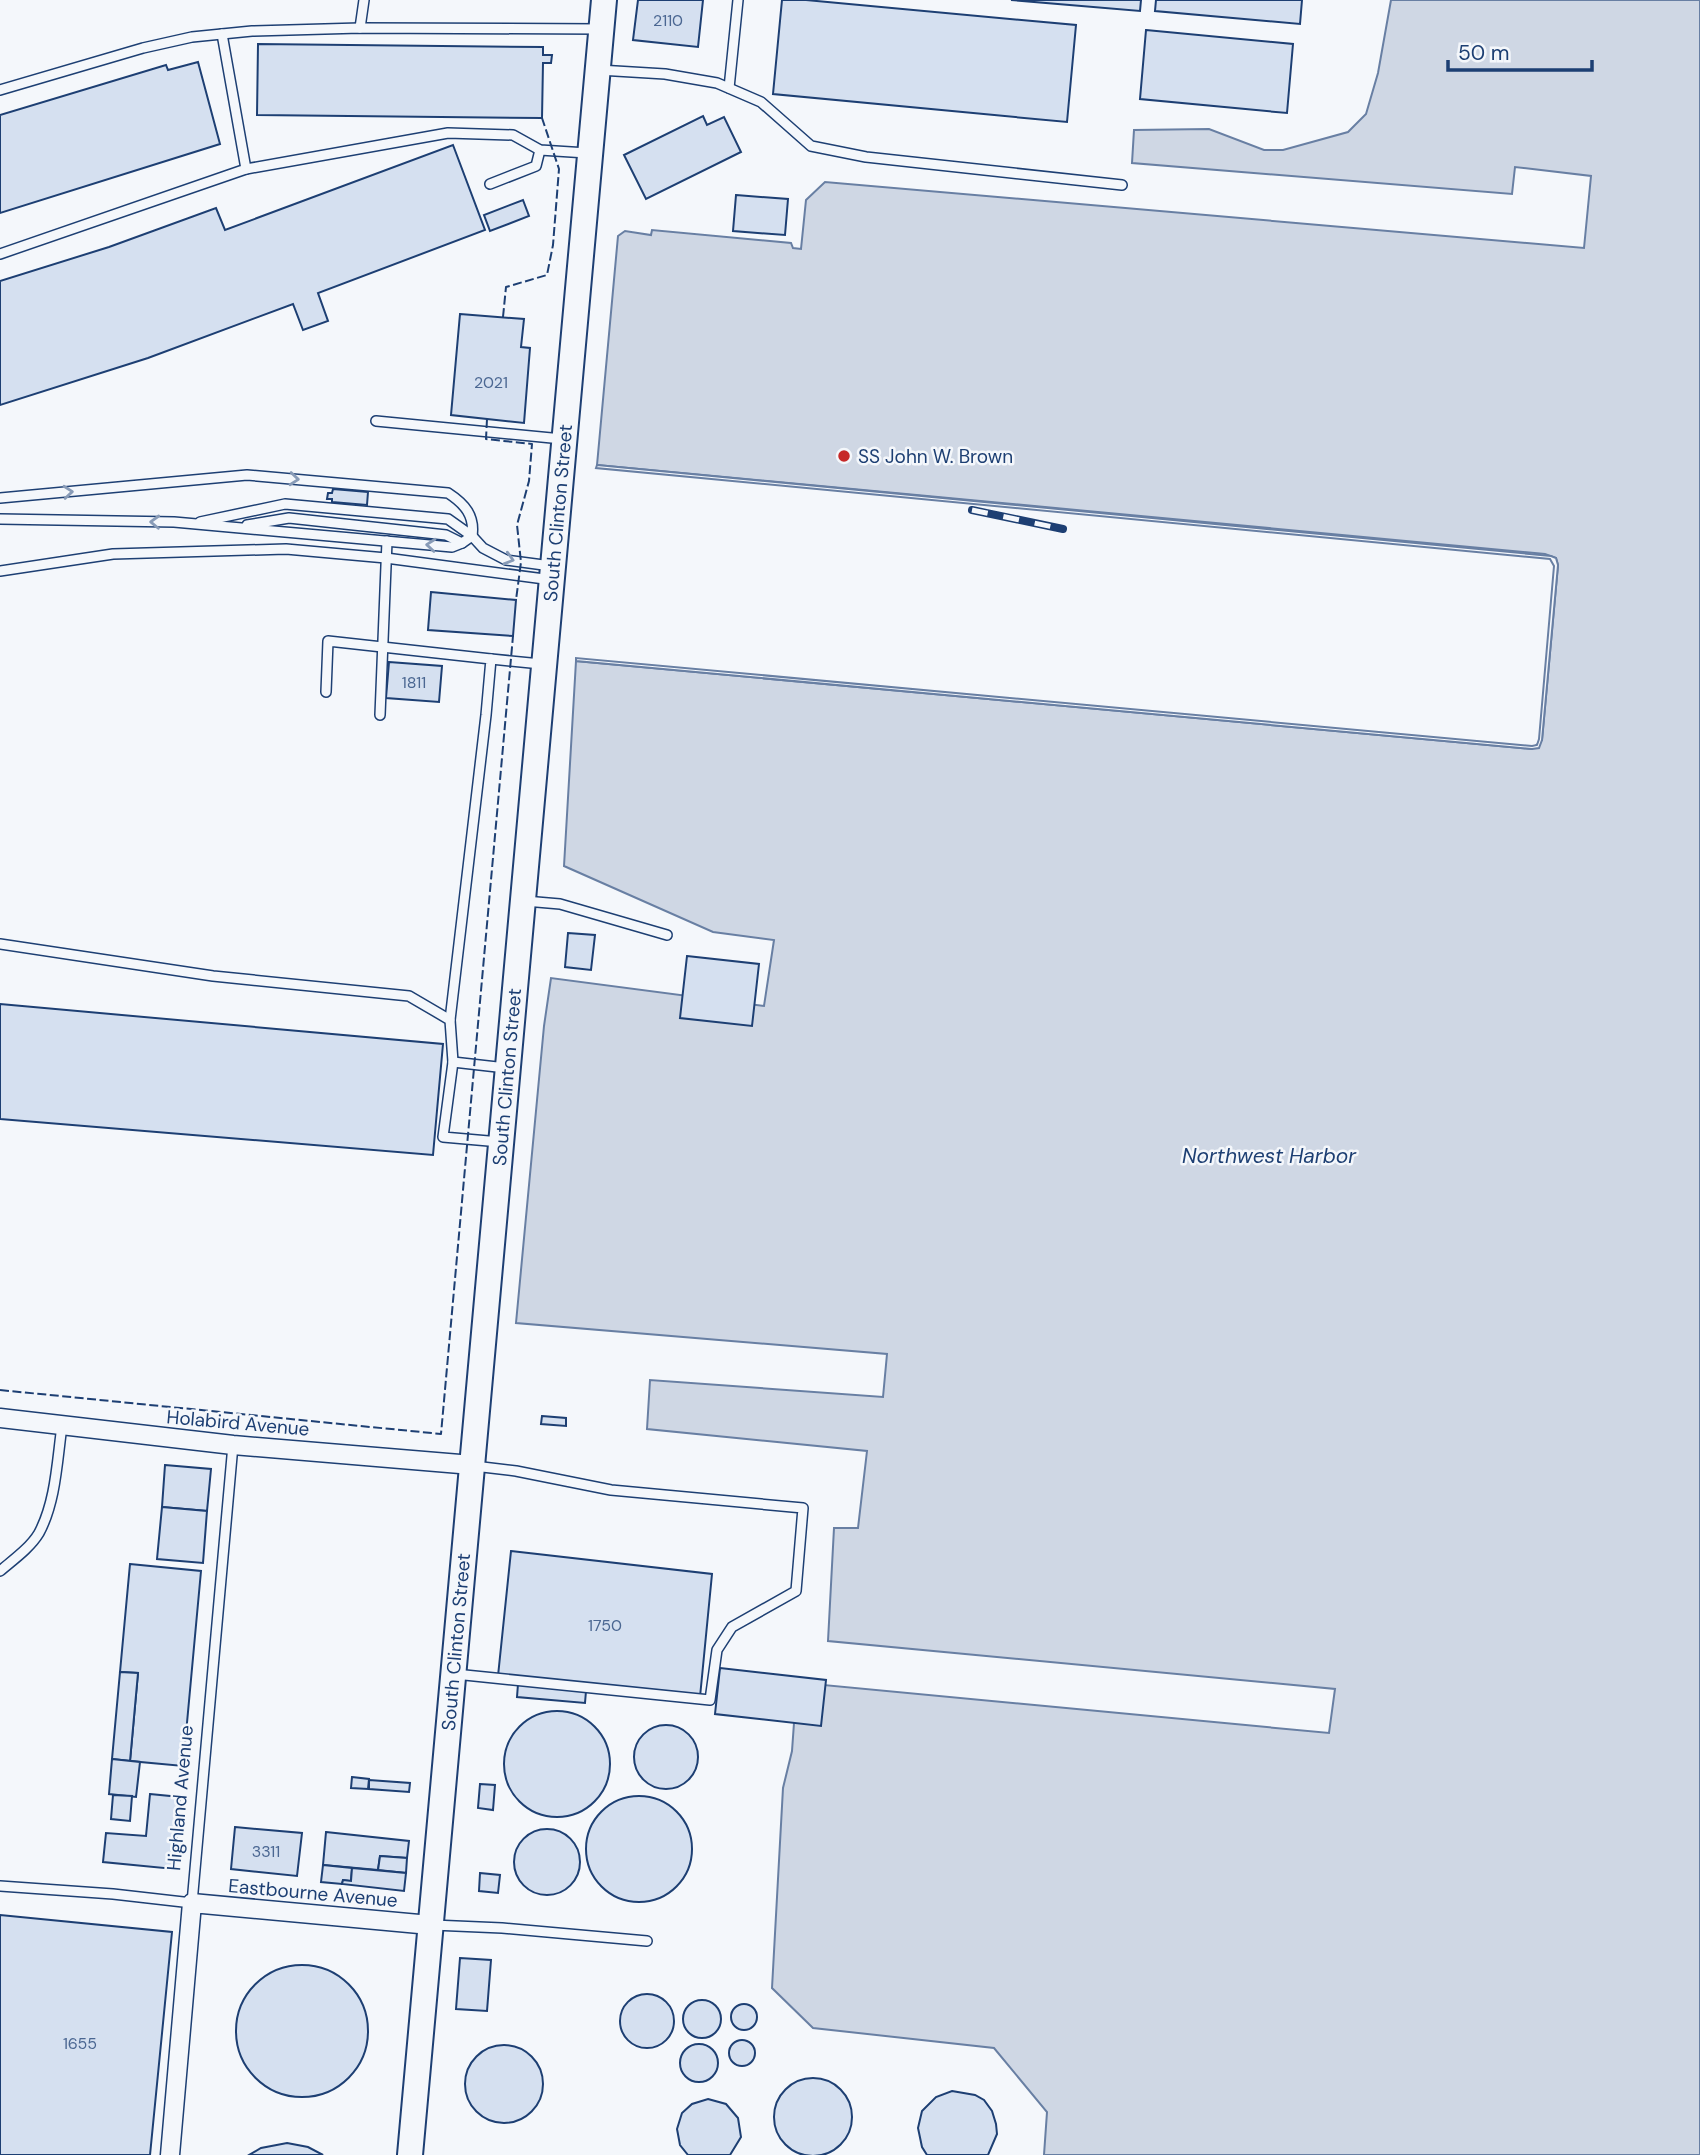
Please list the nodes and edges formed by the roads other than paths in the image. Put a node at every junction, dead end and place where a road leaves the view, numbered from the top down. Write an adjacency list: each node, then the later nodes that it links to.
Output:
1 (364, 0): 4 (lane)
2 (604, 0): 5 (main road, South Clinton Street)
3 (738, 0): 8 (lane)
4 (360, 28): 5 (lane); 6 (lane)
5 (601, 29): 7 (main road, South Clinton Street)
6 (222, 34): 9 (lane); 12 (lane)
7 (598, 70): 8 (lane); 11 (main road, South Clinton Street)
8 (729, 88): 14 (lane)
9 (0, 90)
10 (540, 150): 11 (lane); 12 (lane); 13 (lane)
11 (590, 153): 17 (main road, South Clinton Street)
12 (246, 169): 15 (lane)
13 (490, 184)
14 (1122, 185)
15 (0, 254)
16 (376, 421): 17 (lane)
17 (564, 440): 27 (main road, South Clinton Street)
18 (0, 498): 22 (lane, one-way to 22)
19 (0, 519): 20 (lane, one-way to 19)
20 (190, 524): 21 (lane); 22 (lane)
21 (233, 527): 23 (lane); 24 (lane)
22 (472, 536): 24 (lane); 27 (lane, one-way to 27)
23 (387, 541): 24 (lane, one-way to 23); 25 (lane)
24 (462, 543)
25 (386, 558): 26 (lane); 27 (lane); 28 (lane)
26 (0, 571)
27 (553, 573): 30 (main road, South Clinton Street)
28 (382, 648): 29 (lane); 31 (lane); 32 (lane)
29 (491, 659): 30 (lane); 36 (lane)
30 (544, 665): 33 (main road, South Clinton Street)
31 (326, 692)
32 (380, 715)
33 (523, 900): 34 (lane); 38 (main road, South Clinton Street)
34 (667, 935)
35 (0, 944): 36 (lane)
36 (450, 1020): 37 (lane)
37 (453, 1062): 38 (lane); 39 (lane)
38 (508, 1068): 39 (main road, South Clinton Street)
39 (501, 1142): 43 (main road, South Clinton Street)
40 (0, 1418): 41 (street, Holabird Avenue)
41 (62, 1426): 42 (street, Holabird Avenue); 44 (lane)
42 (233, 1445): 43 (street, Holabird Avenue); 47 (lane, Highland Avenue)
43 (472, 1465): 45 (main road, South Clinton Street); 45 (lane)
44 (0, 1571)
45 (453, 1674): 48 (main road, South Clinton Street)
46 (0, 1886): 47 (lane)
47 (192, 1903): 48 (street, Eastbourne Avenue); 50 (street, Highland Avenue)
48 (430, 1925): 49 (lane); 51 (main road, South Clinton Street)
49 (648, 1941)
50 (170, 2155)
51 (410, 2155)

